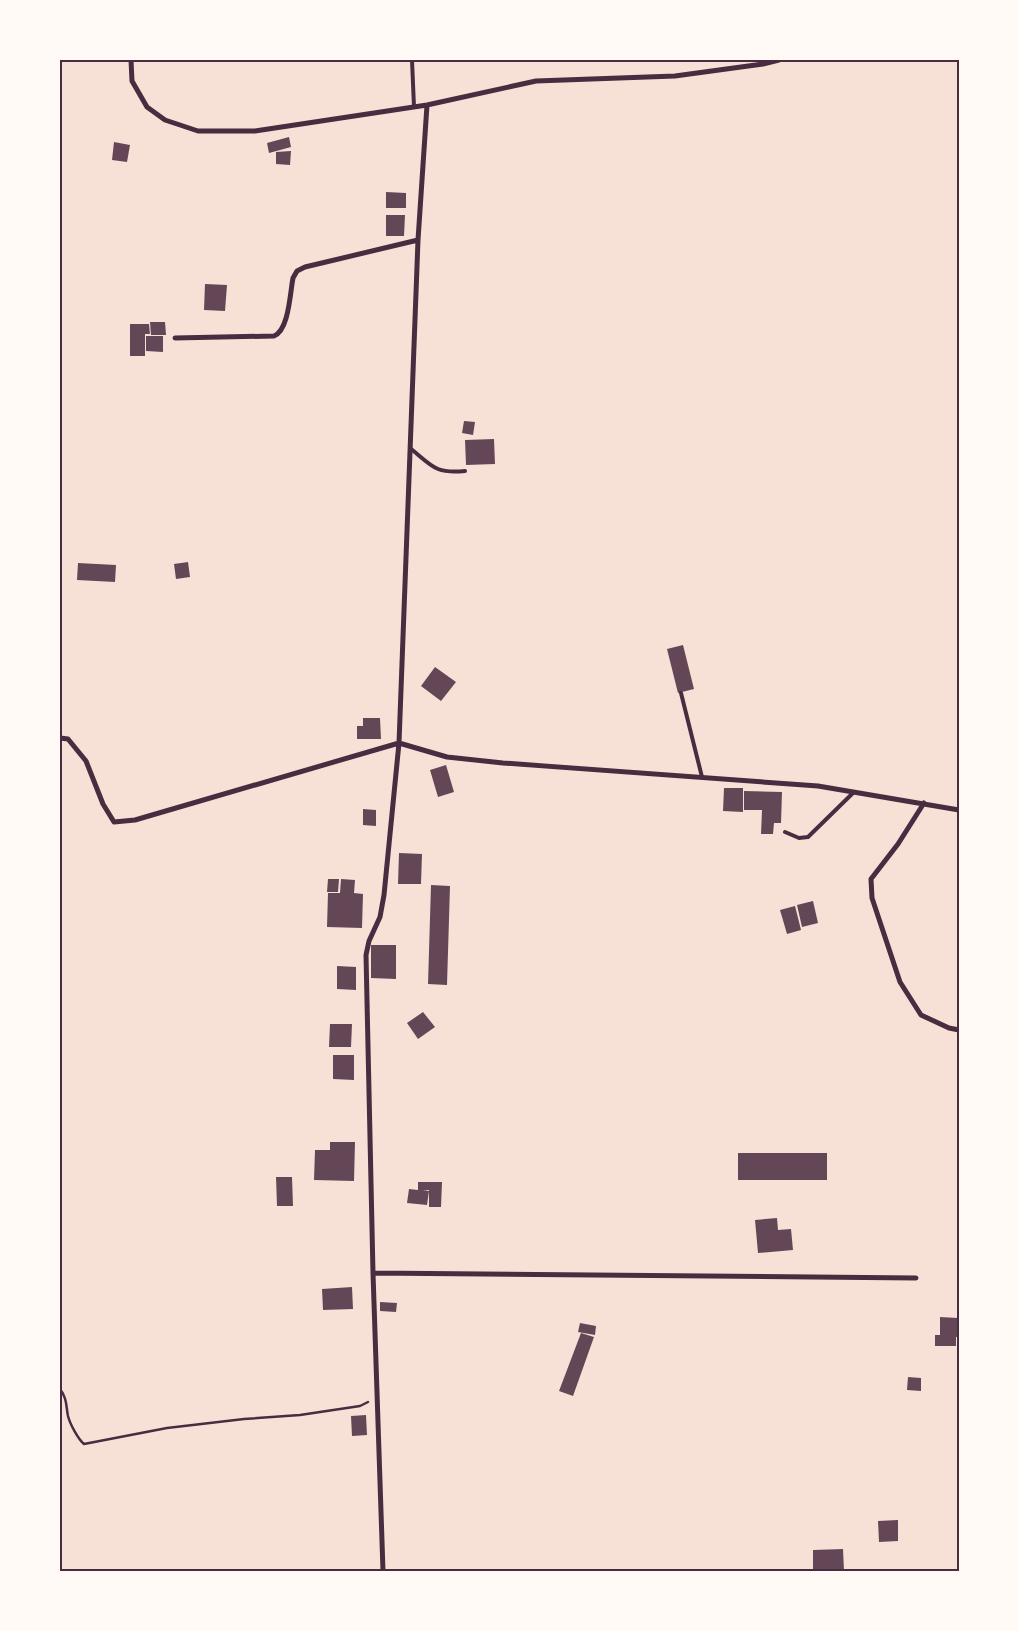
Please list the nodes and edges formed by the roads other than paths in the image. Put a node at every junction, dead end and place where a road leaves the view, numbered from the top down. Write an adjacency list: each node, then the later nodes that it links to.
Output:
1 (131, 60): 6 (street)
2 (412, 60): 6 (lane)
3 (779, 60): 4 (street)
4 (747, 63): 5 (street)
5 (427, 105): 6 (street); 7 (street)
6 (414, 107)
7 (418, 240): 8 (street); 9 (street)
8 (175, 338)
9 (410, 448): 10 (lane); 13 (street)
10 (466, 471)
11 (681, 693): 14 (lane)
12 (60, 738): 13 (street)
13 (399, 743): 14 (street); 20 (street)
14 (702, 777): 15 (street)
15 (854, 792): 16 (street); 18 (lane)
16 (924, 803): 17 (street); 19 (street)
17 (959, 810)
18 (785, 832)
19 (959, 1030)
20 (373, 1273): 21 (street); 22 (street)
21 (916, 1278)
22 (383, 1571)

